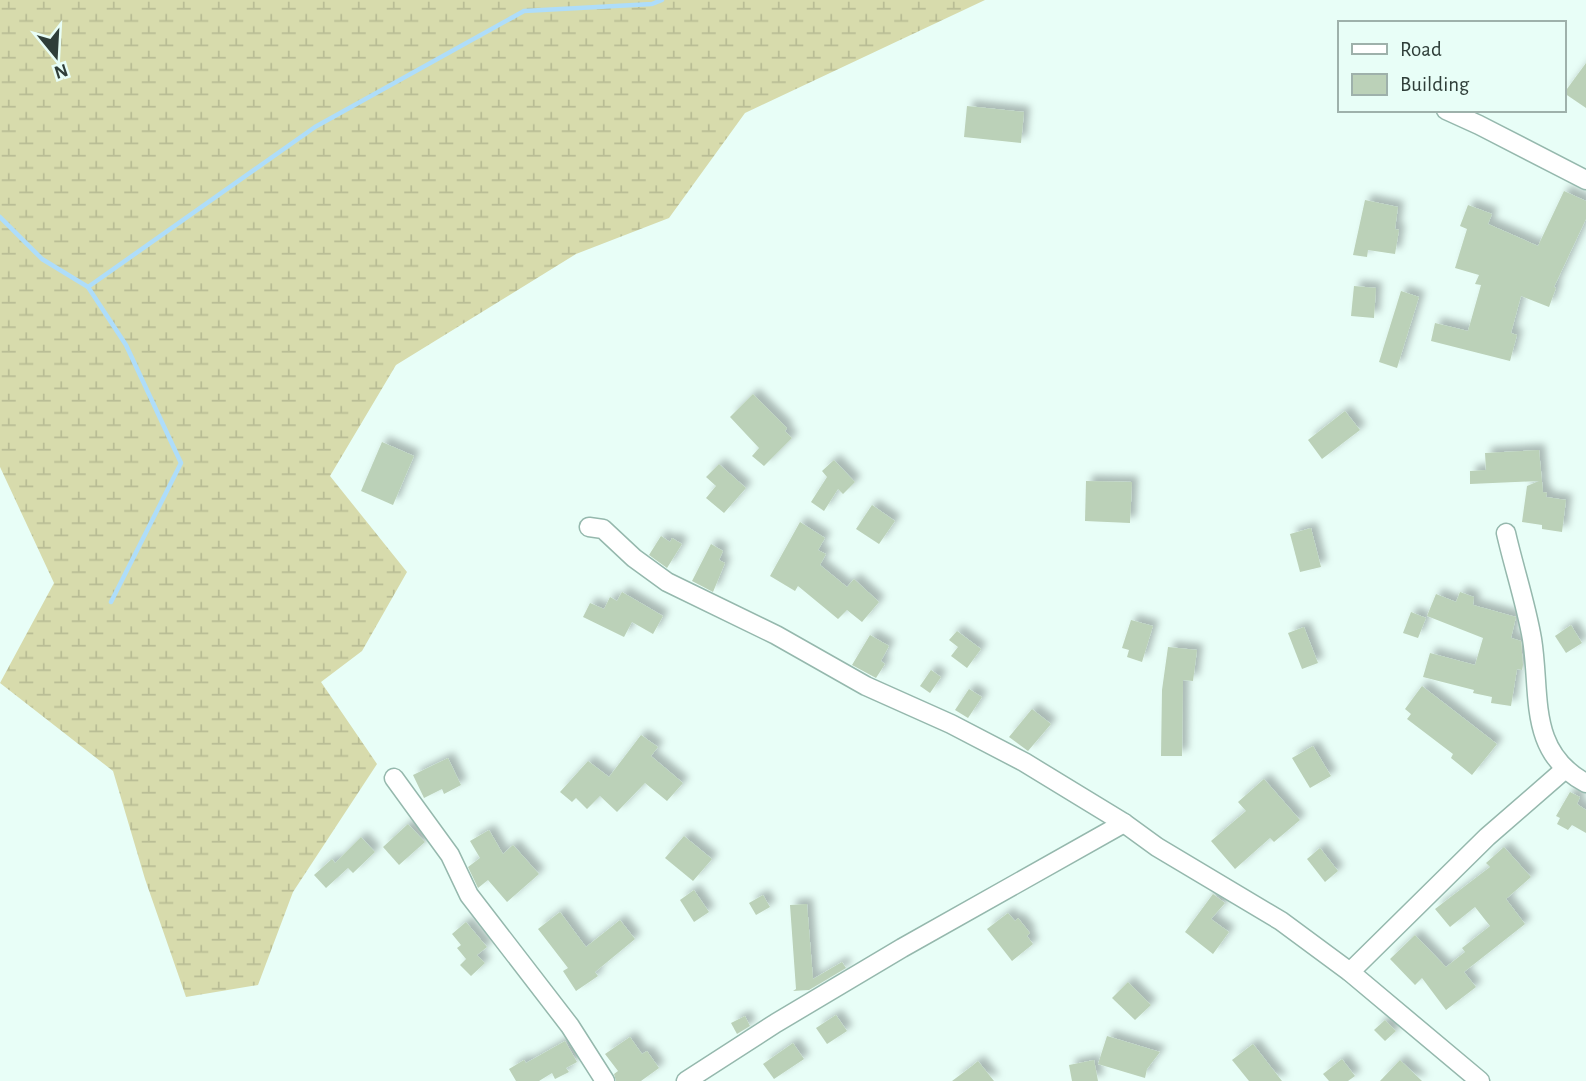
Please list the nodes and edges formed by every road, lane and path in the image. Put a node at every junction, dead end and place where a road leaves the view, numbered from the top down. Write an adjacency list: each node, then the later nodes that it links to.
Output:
1 (1450, 112): 2 (street)
2 (1586, 180)
3 (589, 527): 8 (street)
4 (1506, 533): 5 (street)
5 (1564, 770): 7 (street); 9 (street)
6 (394, 778): 10 (street)
7 (1586, 783)
8 (1124, 823): 9 (street); 11 (street)
9 (1350, 972): 12 (street)
10 (606, 1081)
11 (686, 1081)
12 (1480, 1081)

